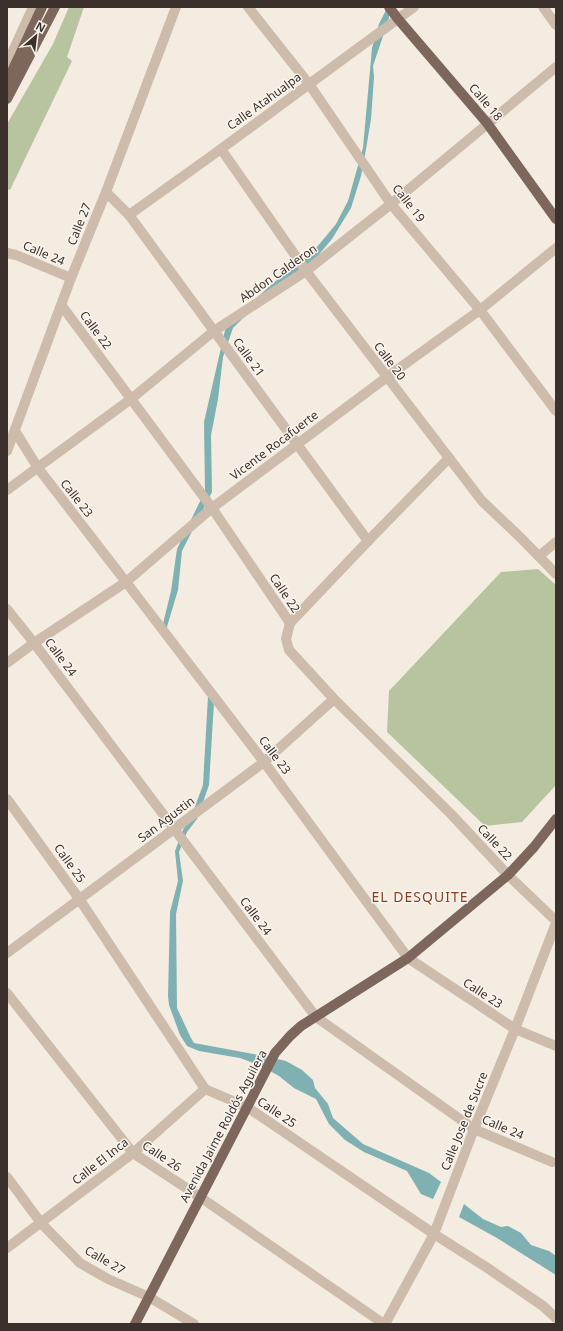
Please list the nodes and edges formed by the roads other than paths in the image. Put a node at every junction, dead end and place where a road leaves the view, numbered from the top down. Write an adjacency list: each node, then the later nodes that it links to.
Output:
1 (33, 7): 11 (street)
2 (42, 7): 13 (main road)
3 (55, 7): 15 (main road)
4 (176, 7): 18 (street, Calle 27)
5 (248, 7): 14 (street, Calle 19)
6 (389, 7): 9 (main road, Calle 18)
7 (414, 7): 9 (street, Calle Atahualpa)
8 (542, 7): 10 (street)
9 (398, 20): 14 (street, Calle Atahualpa); 16 (main road, Calle 18)
10 (556, 25)
11 (7, 64)
12 (556, 66): 16 (street, Abdon Calderon)
13 (7, 82)
14 (309, 84): 17 (street, Calle Atahualpa); 19 (street, Calle 19)
15 (7, 99)
16 (487, 123): 19 (street, Abdon Calderon); 21 (main road, Calle 18)
17 (221, 149): 20 (street, Calle Atahualpa); 24 (street, Calle 20)
18 (106, 192): 20 (street, Calle 21); 25 (street, Calle 27)
19 (391, 204): 24 (street, Abdon Calderon); 27 (street, Calle 19)
20 (129, 215): 28 (street, Calle 21)
21 (556, 219)
22 (556, 248): 27 (street, Vicente Rocafuerte)
23 (7, 253): 25 (street, Calle 24)
24 (306, 271): 28 (street, Abdon Calderon); 29 (street, Calle 20)
25 (71, 278): 26 (street, Calle 27)
26 (62, 306): 30 (street, Calle 22); 32 (street, Calle 27)
27 (480, 310): 29 (street, Vicente Rocafuerte); 31 (street, Calle 19)
28 (214, 332): 30 (street, Abdon Calderon); 33 (street, Calle 21)
29 (386, 377): 33 (street, Vicente Rocafuerte); 35 (street, Calle 20)
30 (131, 399): 36 (street, Abdon Calderon); 38 (street, Calle 22)
31 (556, 411)
32 (15, 431): 34 (street, Calle 27); 36 (street, Calle 23)
33 (297, 444): 38 (street, Vicente Rocafuerte); 39 (street, Calle 21)
34 (7, 451)
35 (449, 458): 39 (street); 41 (street, Calle 20)
36 (38, 468): 37 (street, Abdon Calderon); 43 (street, Calle 23)
37 (7, 490)
38 (212, 508): 43 (street, Vicente Rocafuerte); 45 (street, Calle 22)
39 (368, 541): 45 (street)
40 (556, 542): 41 (street)
41 (539, 556): 42 (street, Calle 20)
42 (556, 574)
43 (126, 582): 46 (street, Vicente Rocafuerte); 49 (street, Calle 23)
44 (7, 609): 46 (street, Calle 24)
45 (290, 623): 48 (street, Calle 22)
46 (34, 643): 47 (street, Vicente Rocafuerte); 52 (street, Calle 24)
47 (7, 663)
48 (334, 699): 49 (street, San Agustin); 53 (street, Calle 22)
49 (264, 762): 52 (street, San Agustin); 57 (street, Calle 23)
50 (7, 800): 54 (street, Calle 25)
51 (556, 818): 53 (main road, Avenida Jaime Roldós Aguilera)
52 (174, 829): 54 (street, San Agustin); 59 (street, Calle 24)
53 (508, 875): 55 (street, Calle 22); 57 (main road, Avenida Jaime Roldós Aguilera)
54 (80, 900): 56 (street, San Agustin); 62 (street, Calle 25)
55 (556, 922): 60 (street, Calle Jose de Sucre)
56 (7, 953)
57 (408, 958): 59 (main road, Avenida Jaime Roldós Aguilera); 60 (street, Calle 23)
58 (7, 993): 65 (street, Calle 26)
59 (316, 1017): 63 (main road, Avenida Jaime Roldós Aguilera); 64 (street, Calle 24)
60 (515, 1029): 61 (street, Calle 23); 64 (street, Calle Jose de Sucre)
61 (556, 1046)
62 (204, 1089): 63 (street, Calle 25); 65 (street, Calle El Inca)
63 (247, 1107): 68 (main road, Avenida Jaime Roldós Aguilera); 70 (street, Calle 25)
64 (474, 1129): 66 (street, Calle 24); 70 (street, Calle Jose de Sucre)
65 (133, 1153): 68 (street, Calle 26); 69 (street, Calle El Inca)
66 (552, 1162)
67 (7, 1178): 69 (street, Calle 27)
68 (200, 1197): 72 (main road, Avenida Jaime Roldós Aguilera); 76 (street, Calle 26)
69 (41, 1223): 71 (street, Calle El Inca); 72 (street, Calle 27)
70 (434, 1234): 73 (street, Calle 25); 76 (street, Calle Jose de Sucre)
71 (7, 1248)
72 (149, 1297): 74 (main road, Avenida Jaime Roldós Aguilera); 75 (street, Calle 27)
73 (556, 1318)
74 (135, 1324)
75 (194, 1324)
76 (385, 1324)

